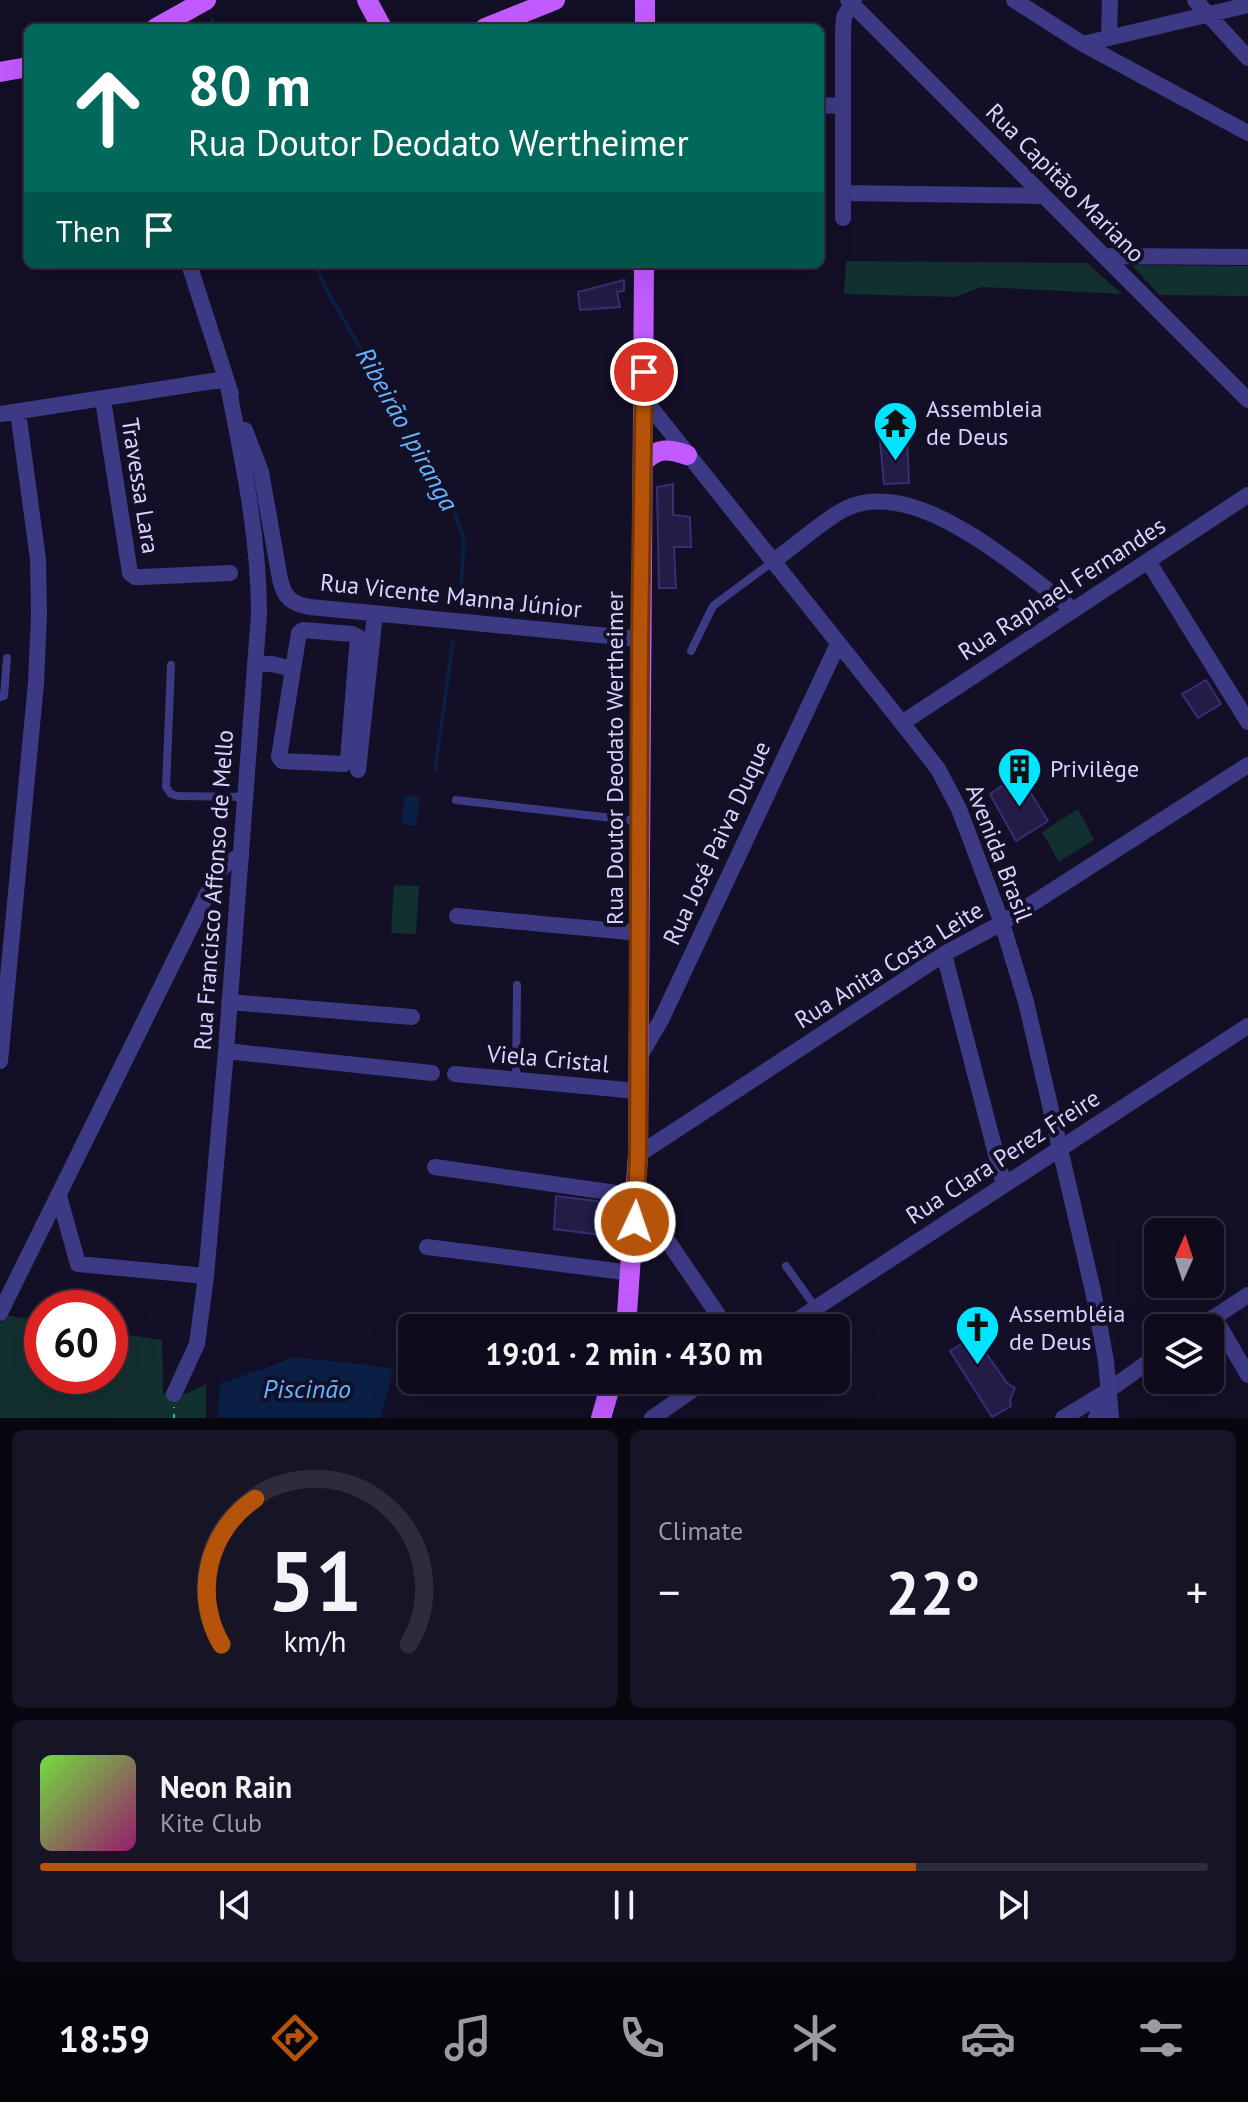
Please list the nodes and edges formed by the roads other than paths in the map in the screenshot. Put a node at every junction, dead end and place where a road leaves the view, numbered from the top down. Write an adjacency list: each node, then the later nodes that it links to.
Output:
1 (206, 0): 11 (main road)
2 (367, 0): 12 (main road)
3 (555, 0): 13 (main road)
4 (645, 0): 14 (main road)
5 (1014, 0): 16 (street)
6 (1110, 0): 15 (street)
7 (1195, 0): 10 (street)
8 (851, 1): 20 (street); 24 (street, Rua Capitão Mariano)
9 (1248, 5): 10 (street)
10 (1209, 14): 15 (street); 17 (street)
11 (163, 24)
12 (380, 24)
13 (495, 24)
14 (645, 24)
15 (1109, 38): 16 (street)
16 (1083, 44): 22 (street)
17 (1248, 58)
18 (24, 68): 19 (main road)
19 (0, 72)
20 (842, 105): 21 (street); 23 (street)
21 (824, 106)
22 (1248, 133)
23 (843, 193): 24 (street); 25 (street)
24 (1044, 196): 26 (street, Rua Capitão Mariano)
25 (843, 218)
26 (1105, 256): 27 (street); 33 (street, Rua Capitão Mariano)
27 (1248, 257)
28 (190, 268): 30 (street)
29 (644, 268): 31 (main road, Rua Doutor Deodato Wertheimer)
30 (227, 383): 32 (street); 43 (street, Rua Vicente Manna Júnior); 48 (street, Rua Francisco Affonso de Mello)
31 (644, 399): 36 (street, Avenida Brasil); 37 (main road, Rua Doutor Deodato Wertheimer)
32 (103, 400): 34 (street); 41 (street, Travessa Lara)
33 (1248, 400)
34 (18, 412): 35 (street); 69 (street)
35 (0, 414)
36 (687, 455): 37 (main road); 40 (street, Avenida Brasil)
37 (643, 462): 44 (main road, Rua Doutor Deodato Wertheimer)
38 (1248, 495): 39 (street, Rua Raphael Fernandes)
39 (1148, 561): 42 (street, Rua Raphael Fernandes); 52 (street)
40 (772, 562): 42 (street); 45 (street, Avenida Brasil); 46 (lane)
41 (230, 573)
42 (1074, 610): 53 (street, Rua Raphael Fernandes)
43 (375, 614): 44 (street, Rua Vicente Manna Júnior); 55 (street)
44 (640, 639): 58 (main road, Rua Doutor Deodato Wertheimer)
45 (838, 644): 53 (street, Avenida Brasil); 70 (street, Rua José Paiva Duque)
46 (691, 651)
47 (7, 658): 51 (lane)
48 (255, 664): 50 (street); 56 (street, Rua Francisco Affonso de Mello)
49 (171, 665): 56 (lane)
50 (293, 669): 50 (street)
51 (0, 697)
52 (1248, 722)
53 (902, 723): 61 (street, Avenida Brasil)
54 (1248, 765): 61 (street, Rua Anita Costa Leite)
55 (358, 770)
56 (246, 797): 59 (street, Rua Francisco Affonso de Mello)
57 (456, 800): 58 (lane)
58 (640, 821): 62 (main road, Rua Doutor Deodato Wertheimer)
59 (241, 856): 65 (street, Rua Francisco Affonso de Mello); 79 (street)
60 (457, 916): 62 (street)
61 (1002, 923): 63 (street, Rua Anita Costa Leite); 75 (street, Avenida Brasil)
62 (640, 933): 70 (main road, Rua Doutor Deodato Wertheimer)
63 (944, 954): 76 (street, Rua Anita Costa Leite); 78 (street)
64 (517, 985): 73 (lane)
65 (229, 1002): 66 (street); 68 (street, Rua Francisco Affonso de Mello)
66 (412, 1017)
67 (1248, 1026): 75 (street, Rua Clara Perez Freire)
68 (226, 1051): 71 (street); 84 (street, Rua Francisco Affonso de Mello)
69 (0, 1061)
70 (637, 1061): 74 (main road, Rua Doutor Deodato Wertheimer)
71 (432, 1073)
72 (455, 1074): 73 (street, Viela Cristal)
73 (516, 1079): 74 (street, Viela Cristal)
74 (637, 1091): 76 (main road, Rua Doutor Deodato Wertheimer)
75 (1060, 1149): 78 (street, Rua Clara Perez Freire); 95 (street, Avenida Brasil)
76 (638, 1155): 80 (main road, Rua Doutor Deodato Wertheimer)
77 (435, 1167): 80 (street)
78 (1004, 1185): 86 (street, Rua Clara Perez Freire)
79 (59, 1196): 84 (street); 87 (street)
80 (637, 1196): 83 (main road, Rua Doutor Deodato Wertheimer); 89 (street)
81 (427, 1247): 83 (street)
82 (786, 1266): 86 (lane)
83 (632, 1273): 88 (main road, Rua Doutor Deodato Wertheimer)
84 (206, 1276): 98 (street, Rua Francisco Affonso de Mello)
85 (1248, 1295): 91 (street)
86 (816, 1308): 90 (street, Rua Clara Perez Freire)
87 (0, 1313)
88 (628, 1314)
89 (717, 1314)
90 (807, 1314)
91 (1219, 1314)
92 (1224, 1334): 94 (street)
93 (1144, 1365): 95 (street)
94 (1248, 1375)
95 (1109, 1390): 101 (street); 102 (street); 103 (street, Avenida Brasil)
96 (608, 1394): 99 (main road)
97 (687, 1394): 100 (street)
98 (174, 1402)
99 (601, 1418)
100 (652, 1418)
101 (1063, 1418)
102 (1096, 1418)
103 (1111, 1418)

